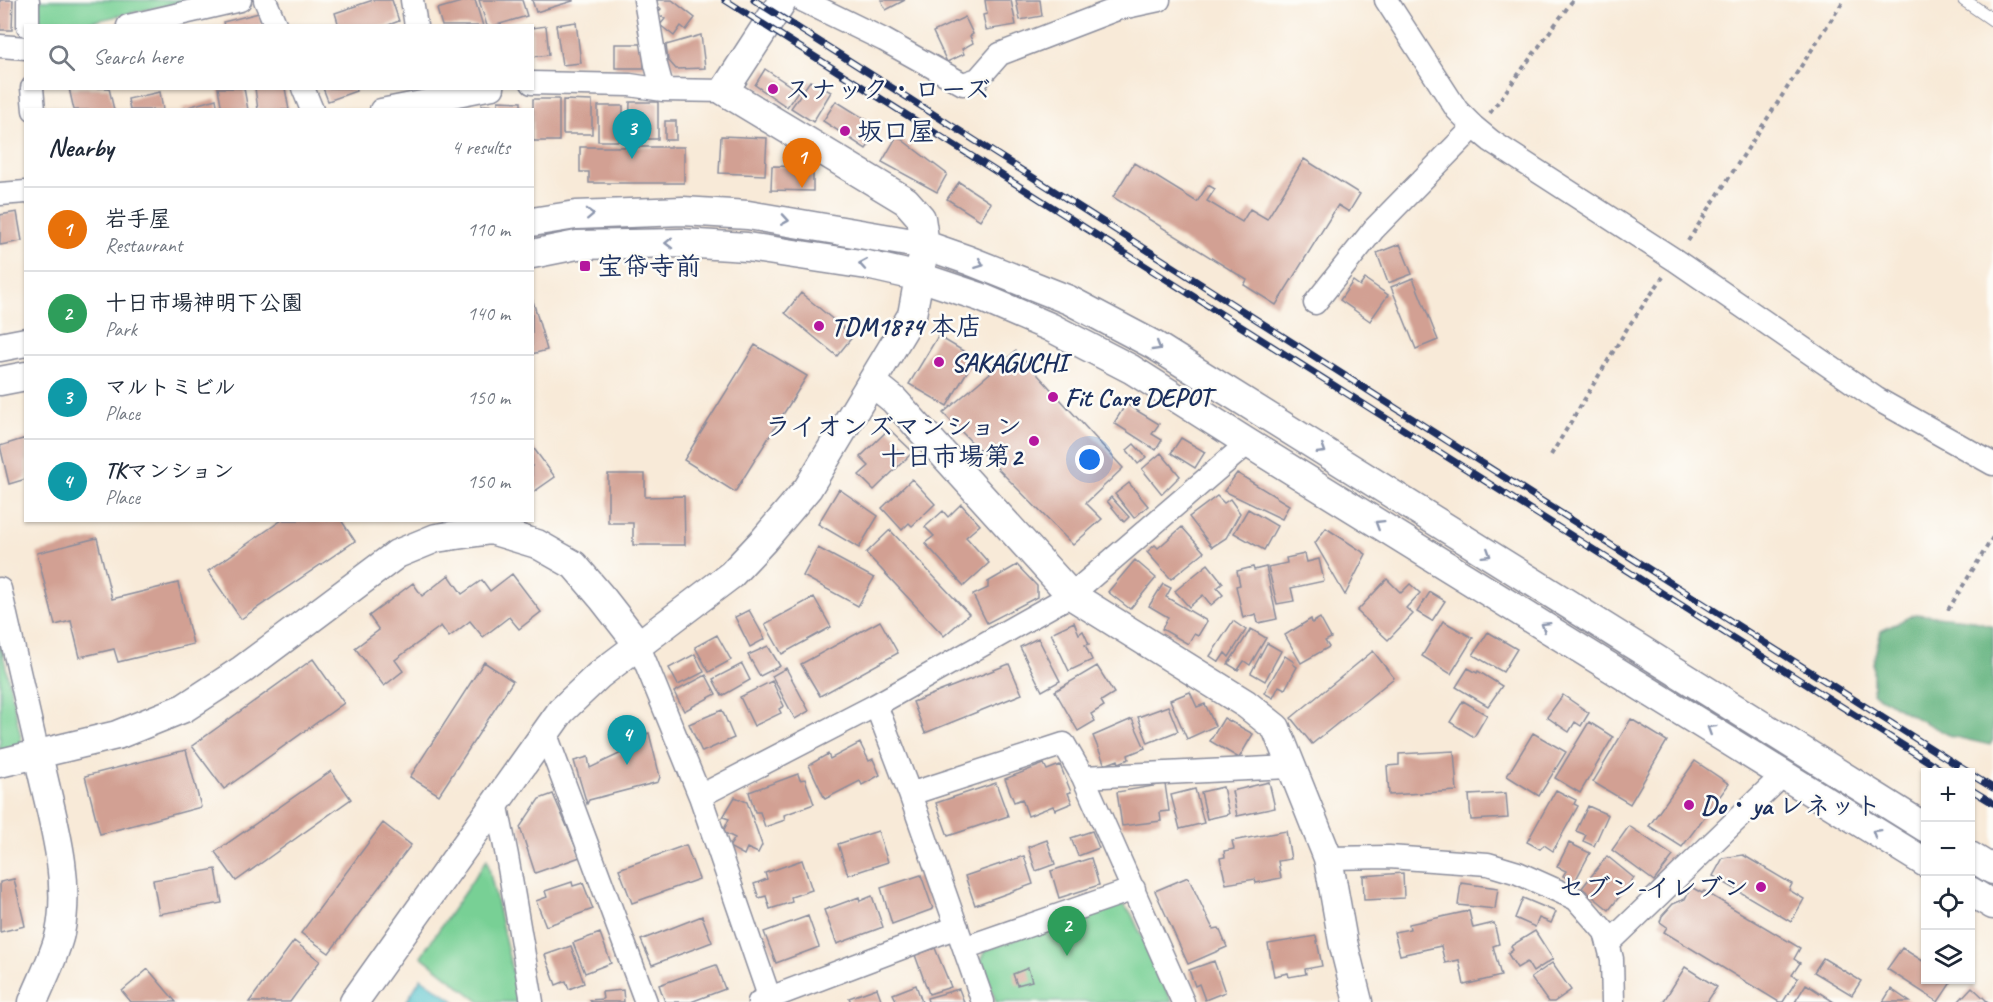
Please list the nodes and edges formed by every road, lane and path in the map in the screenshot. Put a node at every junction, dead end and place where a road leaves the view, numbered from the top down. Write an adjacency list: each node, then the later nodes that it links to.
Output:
1 (28, 0): 14 (street)
2 (240, 0): 15 (street)
3 (265, 0): 16 (street)
4 (412, 0): 17 (street)
5 (645, 0): 24 (street)
6 (783, 0): 25 (street)
7 (802, 0): 8 (street)
8 (1159, 0)
9 (1386, 0): 30 (street)
10 (1573, 0): 30 (path)
11 (1844, 0): 36 (path)
12 (1964, 0): 13 (lane)
13 (1993, 20)
14 (28, 24)
15 (137, 24)
16 (275, 24)
17 (416, 24)
18 (0, 46): 19 (street)
19 (24, 48)
20 (534, 82): 24 (street)
21 (32, 90): 27 (street)
22 (304, 90): 28 (street)
23 (470, 90): 26 (street)
24 (663, 90): 25 (street)
25 (724, 91): 34 (street)
26 (425, 94): 29 (street)
27 (34, 108)
28 (311, 108)
29 (386, 108)
30 (1474, 128): 36 (street); 38 (street)
31 (24, 192): 32 (street)
32 (0, 194)
33 (534, 222): 34 (street, one-way to 34)
34 (925, 245): 37 (street); 62 (street, one-way to 62)
35 (534, 254): 37 (street, one-way to 35)
36 (1676, 260): 45 (path); 46 (street)
37 (920, 277): 43 (street); 44 (street)
38 (1316, 303)
39 (24, 342): 40 (street)
40 (0, 347)
41 (24, 376): 42 (street)
42 (0, 381)
43 (873, 383): 49 (street); 51 (street)
44 (1248, 443): 49 (street); 57 (street, one-way to 44)
45 (1551, 454)
46 (1993, 464)
47 (1993, 537): 50 (path)
48 (0, 589): 54 (street)
49 (1071, 595): 52 (street); 56 (street)
50 (1948, 610)
51 (638, 645): 53 (street); 54 (street); 60 (street)
52 (876, 705): 59 (street); 60 (street)
53 (545, 732): 61 (street); 77 (street)
54 (38, 754): 55 (street); 74 (street)
55 (0, 763)
56 (1290, 767): 58 (street); 63 (street)
57 (1784, 774): 65 (street, one-way to 57); 71 (street)
58 (1083, 777): 59 (street); 67 (street)
59 (910, 794): 70 (street)
60 (700, 796): 73 (street)
61 (496, 802): 75 (street); 76 (street)
62 (1921, 825)
63 (1328, 858): 71 (street); 80 (street)
64 (1975, 859): 66 (street)
65 (1921, 861)
66 (1993, 870)
67 (1134, 889): 72 (street); 79 (street)
68 (1975, 894): 69 (street)
69 (1993, 905)
70 (957, 927): 72 (street); 73 (street)
71 (1608, 944): 81 (street)
72 (964, 948): 78 (street)
73 (766, 1001)
74 (33, 1002)
75 (354, 1002)
76 (532, 1002)
77 (646, 1002)
78 (983, 1002)
79 (1183, 1002)
80 (1358, 1002)
81 (1613, 1002)

